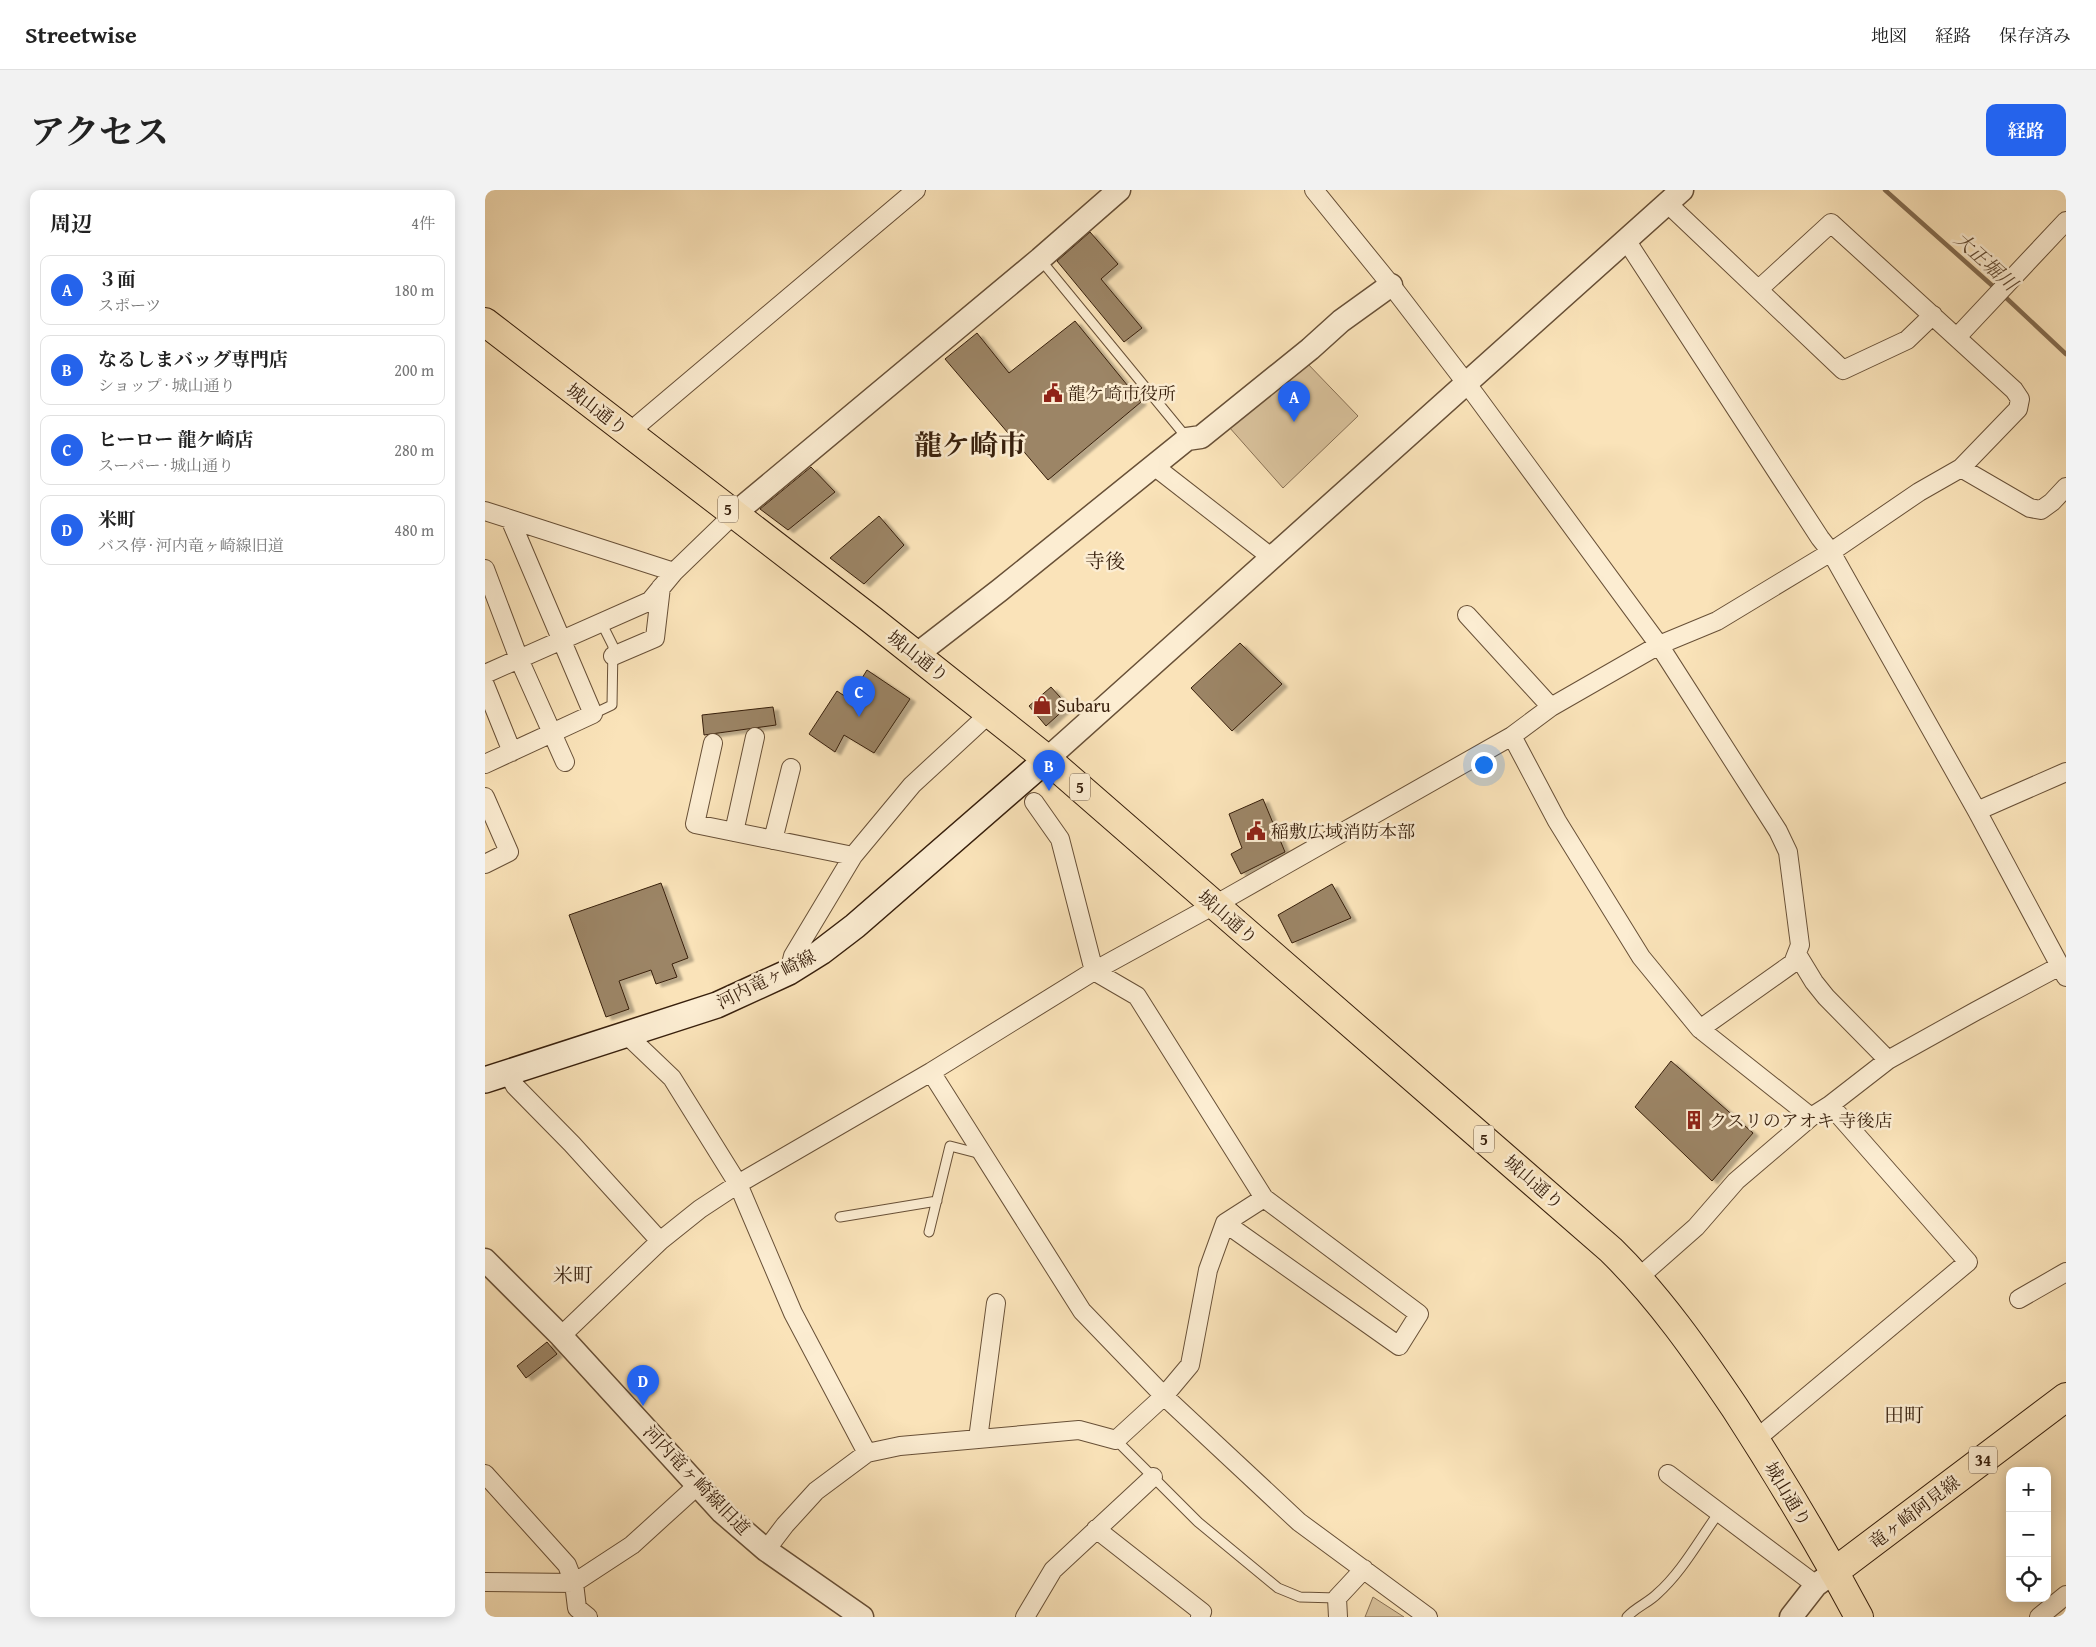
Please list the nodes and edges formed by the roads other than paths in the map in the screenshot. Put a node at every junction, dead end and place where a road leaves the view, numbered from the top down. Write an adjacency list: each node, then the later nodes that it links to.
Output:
1 (916, 190): 14 (street)
2 (1119, 190): 7 (street)
3 (1314, 190): 8 (street)
4 (1675, 197): 6 (street); 9 (street)
5 (2066, 221): 12 (street)
6 (1626, 240): 13 (street); 22 (street)
7 (1040, 259): 15 (lane); 20 (street)
8 (1391, 285): 13 (street); 15 (street)
9 (1759, 289): 10 (street); 10 (street)
10 (1933, 315): 12 (street)
11 (485, 323): 14 (main road, 城山通り / 5)
12 (1957, 337): 17 (street)
13 (1466, 383): 23 (street); 30 (street)
14 (630, 434): 20 (main road, 城山通り / 5)
15 (1187, 439): 16 (street)
16 (1154, 466): 23 (street); 31 (street)
17 (1961, 468): 18 (street); 22 (street)
18 (2066, 486)
19 (485, 511): 21 (street)
20 (734, 514): 25 (street); 31 (main road, 城山通り / 5)
21 (510, 519): 25 (street); 29 (street)
22 (1831, 552): 30 (street); 51 (street)
23 (1271, 557): 44 (street)
24 (485, 569): 33 (street)
25 (674, 572): 26 (street)
26 (661, 587): 28 (street); 32 (street)
27 (1467, 615): 36 (street)
28 (601, 622): 29 (street); 32 (lane)
29 (562, 640): 33 (street); 38 (street)
30 (1659, 645): 36 (street); 57 (street)
31 (916, 655): 37 (main road, 城山通り / 5)
32 (613, 656): 38 (lane)
33 (519, 659): 34 (street); 39 (street)
34 (485, 674)
35 (485, 685): 43 (street)
36 (1551, 707): 40 (street)
37 (990, 713): 44 (main road, 城山通り / 5); 54 (street)
38 (593, 714): 39 (street)
39 (553, 733): 43 (street); 45 (street)
40 (1512, 736): 56 (street); 61 (street)
41 (755, 737): 52 (street)
42 (713, 743): 52 (street)
43 (512, 752): 46 (street)
44 (1047, 759): 56 (main road, 城山通り / 5); 59 (main road, 河内竜ヶ崎線)
45 (565, 762)
46 (485, 764)
47 (791, 768): 53 (street)
48 (2066, 772): 51 (street)
49 (1034, 802): 58 (street)
50 (487, 808): 55 (street)
51 (1977, 810): 60 (street)
52 (734, 832): 53 (street)
53 (773, 840): 54 (street)
54 (853, 856): 59 (street)
55 (485, 864)
56 (1214, 905): 58 (street); 78 (main road, 城山通り / 5)
57 (1797, 954): 61 (street); 63 (street)
58 (1094, 971): 64 (street); 70 (street)
59 (789, 972): 62 (main road, 河内竜ヶ崎線)
60 (2063, 972): 63 (street)
61 (1700, 1029): 67 (street)
62 (627, 1035): 65 (main road, 河内竜ヶ崎線); 69 (street)
63 (1888, 1060): 66 (street)
64 (931, 1072): 68 (street); 69 (street)
65 (496, 1076): 75 (street)
66 (1830, 1105): 67 (street); 86 (street)
67 (1811, 1117): 78 (street)
68 (983, 1155): 71 (lane); 82 (street)
69 (738, 1184): 75 (street); 87 (street)
70 (1264, 1198): 73 (street); 73 (street)
71 (937, 1201): 72 (lane); 74 (lane)
72 (840, 1216)
73 (1225, 1223): 82 (street)
74 (929, 1232)
75 (660, 1241): 81 (street)
76 (485, 1260): 81 (street, 河内竜ヶ崎線旧道)
77 (2066, 1272): 79 (street)
78 (1637, 1278): 86 (main road, 城山通り / 5)
79 (2019, 1299)
80 (996, 1303): 84 (street)
81 (561, 1336): 91 (street, 河内竜ヶ崎線旧道)
82 (1164, 1396): 85 (street); 95 (street)
83 (2064, 1403): 96 (main road, 竜ヶ崎阿見線 / 34)
84 (978, 1439): 85 (street); 87 (street)
85 (1116, 1440): 90 (lane)
86 (1755, 1440): 96 (main road, 城山通り / 5)
87 (867, 1452): 94 (street)
88 (485, 1474): 98 (street)
89 (1668, 1474): 92 (street)
90 (1153, 1477): 93 (street); 100 (lane)
91 (698, 1486): 94 (street, 河内竜ヶ崎線旧道); 98 (street)
92 (1718, 1514): 96 (street); 107 (lane)
93 (1097, 1529): 103 (street); 104 (street)
94 (766, 1550): 102 (street, 河内竜ヶ崎線旧道)
95 (1364, 1569): 100 (street); 106 (street)
96 (1825, 1579): 108 (street); 109 (main road, 城山通り / 5)
97 (485, 1582): 98 (street)
98 (574, 1583): 101 (street)
99 (2066, 1595): 110 (street)
100 (1337, 1598): 105 (street)
101 (578, 1614)
102 (862, 1617)
103 (1025, 1617)
104 (1200, 1617)
105 (1338, 1617)
106 (1428, 1617)
107 (1627, 1617)
108 (1791, 1617)
109 (1859, 1617)
110 (2039, 1617)

